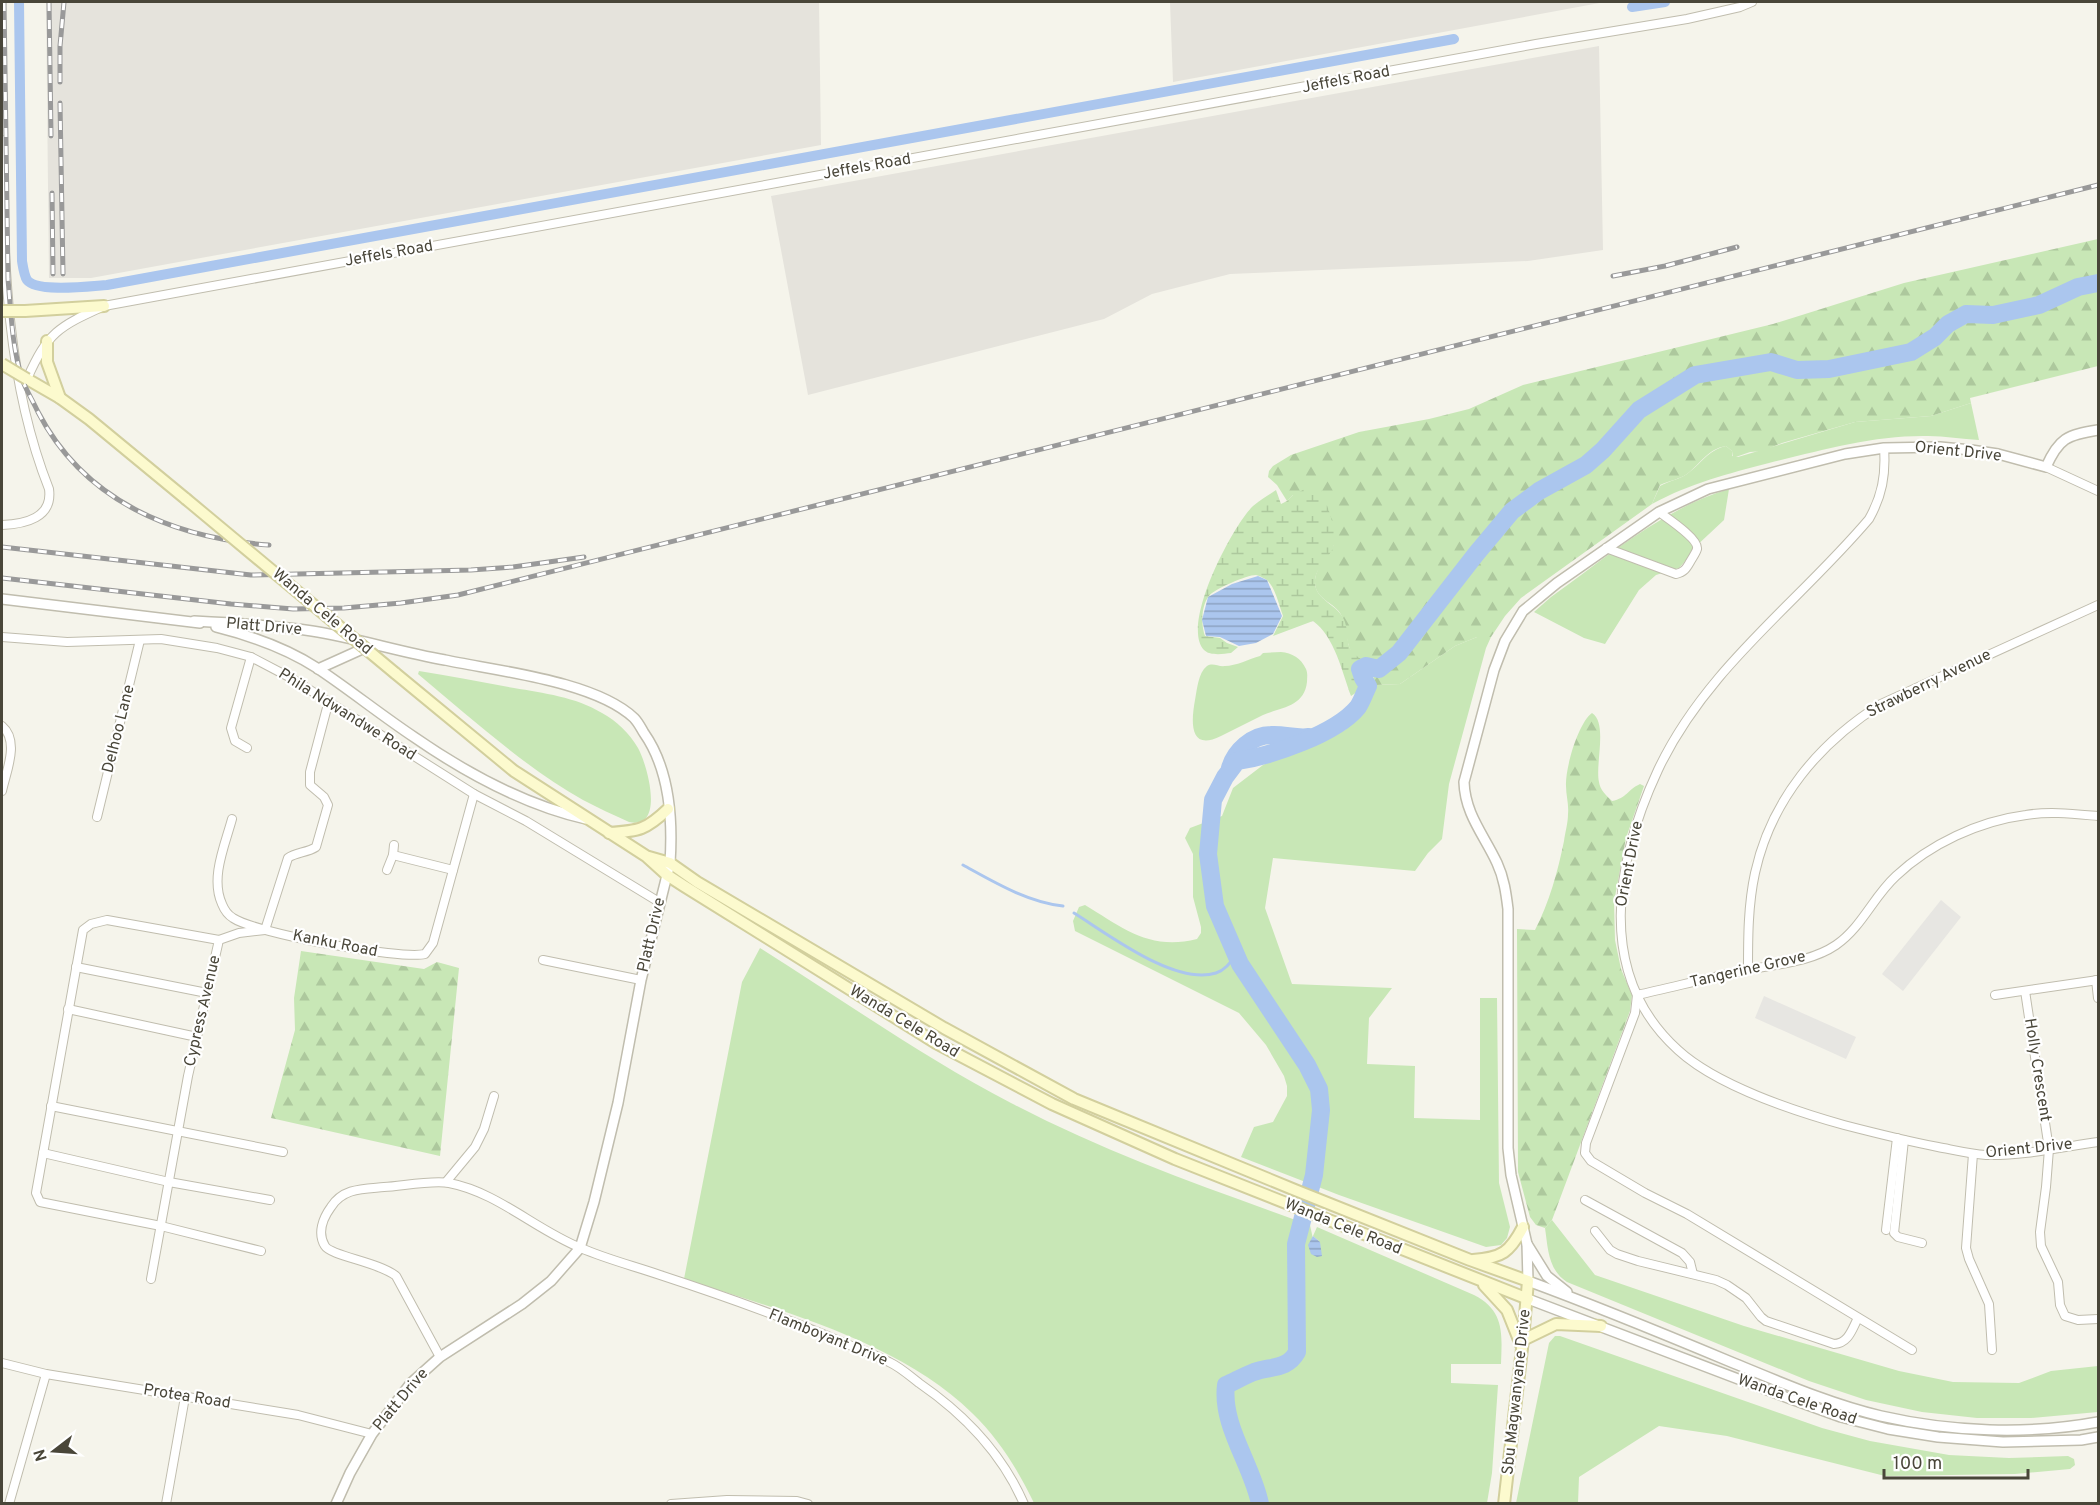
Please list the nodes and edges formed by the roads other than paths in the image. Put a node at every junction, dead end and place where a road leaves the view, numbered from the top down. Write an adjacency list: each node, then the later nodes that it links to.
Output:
1 (1752, 2): 3 (street, Jeffels Road)
2 (2, 140): 14 (street)
3 (104, 306): 4 (main road, bridge); 5 (street, Jeffels Road)
4 (2, 311)
5 (47, 341): 7 (street, Jeffels Road); 8 (main road)
6 (2, 364): 7 (main road, Wanda Cele Road, bridge)
7 (27, 379): 8 (main road, Wanda Cele Road)
8 (60, 398): 33 (main road, Wanda Cele Road, bridge)
9 (2098, 430): 11 (street)
10 (1884, 448): 11 (street, Orient Drive); 13 (street, Orient Drive); 50 (street, Orient Drive)
11 (2046, 467): 12 (street, Orient Drive)
12 (2098, 491)
13 (1659, 512): 15 (street, Orient Drive); 15 (street)
14 (2, 525)
15 (1606, 548): 69 (street, Orient Drive)
16 (2, 599): 18 (street, Phila Ndwandwe Road)
17 (2098, 605): 45 (street, Strawberry Avenue)
18 (194, 621): 21 (street, Platt Drive); 23 (street, Phila Ndwandwe Road)
19 (2, 637): 20 (street, Phila Ndwandwe Road)
20 (140, 640): 22 (street, Phila Ndwandwe Road); 31 (street, Delhoo Lane)
21 (372, 645): 23 (street, Phila Ndwandwe Road); 29 (street, Platt Drive)
22 (251, 657): 24 (street, Phila Ndwandwe Road); 26 (street)
23 (318, 669): 33 (street, Phila Ndwandwe Road)
24 (328, 704): 28 (street, Phila Ndwandwe Road); 41 (street)
25 (2, 726): 27 (street)
26 (247, 748)
27 (2, 791)
28 (474, 794): 39 (street); 40 (street, Phila Ndwandwe Road)
29 (668, 808): 34 (main road); 37 (street, Platt Drive)
30 (2098, 816): 45 (street, Tangerine Grove)
31 (97, 817)
32 (232, 819): 41 (street, Kanku Road)
33 (586, 819): 34 (main road, Wanda Cele Road)
34 (608, 833): 37 (main road, Wanda Cele Road)
35 (394, 845): 36 (street)
36 (393, 855): 38 (street); 39 (street)
37 (668, 869): 40 (street, Platt Drive); 76 (main road, Wanda Cele Road); 79 (main road, Wanda Cele Road)
38 (387, 870)
39 (453, 870): 41 (street, Kanku Road)
40 (659, 902): 46 (street, Platt Drive)
41 (265, 930): 42 (street, Cypress Avenue)
42 (219, 940): 44 (street); 49 (street, Cypress Avenue)
43 (543, 960): 46 (street)
44 (76, 967): 49 (street); 53 (street)
45 (1748, 970): 50 (street, Tangerine Grove)
46 (641, 980): 74 (street, Platt Drive)
47 (2097, 980): 48 (street); 52 (street)
48 (2025, 991): 51 (street); 60 (street, Holly Crescent)
49 (207, 993): 54 (street, Cypress Avenue)
50 (1637, 995): 58 (street, Orient Drive); 83 (street)
51 (1995, 995)
52 (2098, 998)
53 (68, 1009): 54 (street); 56 (street)
54 (197, 1037): 57 (street, Cypress Avenue)
55 (494, 1096): 65 (street)
56 (51, 1106): 57 (street); 62 (street)
57 (178, 1132): 61 (street); 64 (street, Cypress Avenue)
58 (1901, 1139): 63 (street, Orient Drive); 70 (street); 72 (street)
59 (2098, 1142): 60 (street, Orient Drive)
60 (2049, 1149): 63 (street, Orient Drive); 84 (street, Holly Crescent)
61 (283, 1152)
62 (43, 1153): 64 (street); 68 (street)
63 (1973, 1154): 88 (street)
64 (169, 1182): 66 (street); 68 (street, Cypress Avenue)
65 (446, 1182): 74 (street, Flamboyant Drive); 89 (street)
66 (270, 1200)
67 (1585, 1200): 77 (street)
68 (161, 1226): 75 (street); 78 (street, Cypress Avenue)
69 (1523, 1227): 73 (street, Orient Drive); 76 (main road)
70 (1886, 1230)
71 (1595, 1231): 77 (street)
72 (1922, 1243)
73 (1527, 1244): 80 (street, Orient Drive); 82 (street)
74 (580, 1248): 89 (street, Platt Drive); 101 (street, Flamboyant Drive)
75 (261, 1251)
76 (1470, 1260): 80 (main road, Wanda Cele Road)
77 (1693, 1274): 83 (street)
78 (151, 1279)
79 (1476, 1279): 81 (main road, Wanda Cele Road); 86 (main road)
80 (1528, 1281): 81 (main road, Sbu Magwanyane Drive); 82 (street, Wanda Cele Road)
81 (1528, 1299): 85 (street, Wanda Cele Road); 86 (main road, Sbu Magwanyane Drive)
82 (1576, 1299): 93 (street, Wanda Cele Road)
83 (1858, 1318): 87 (street)
84 (2098, 1318)
85 (1601, 1326): 86 (main road); 95 (street, Wanda Cele Road)
86 (1523, 1344): 102 (main road, Sbu Magwanyane Drive)
87 (1912, 1350)
88 (1992, 1350)
89 (440, 1357): 94 (street, Platt Drive)
90 (2, 1363): 91 (street, Protea Road)
91 (46, 1374): 92 (street, Protea Road); 96 (street)
92 (185, 1396): 94 (street, Protea Road); 97 (street)
93 (2098, 1422)
94 (372, 1434): 98 (street, Platt Drive)
95 (2098, 1437)
96 (9, 1503)
97 (166, 1503)
98 (336, 1503)
99 (671, 1503): 100 (street)
100 (808, 1503)
101 (1024, 1503)
102 (1504, 1503)

